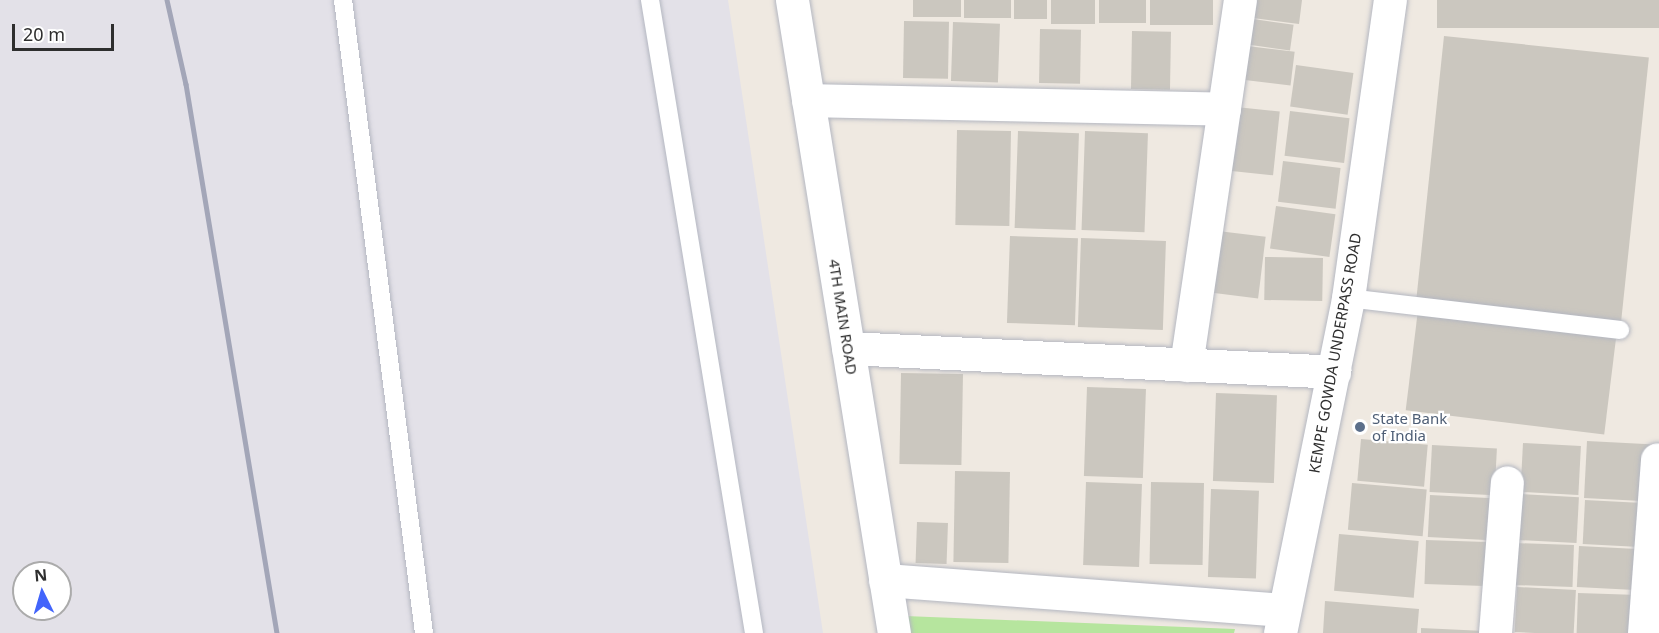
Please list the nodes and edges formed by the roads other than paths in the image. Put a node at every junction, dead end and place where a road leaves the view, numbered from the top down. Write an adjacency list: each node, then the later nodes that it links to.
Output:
1 (343, 0): 17 (lane)
2 (650, 0): 18 (lane)
3 (792, 0): 6 (street, 4TH MAIN ROAD)
4 (1240, 0): 7 (street)
5 (1390, 0): 8 (street, KEMPE GOWDA UNDERPASS ROAD)
6 (808, 100): 7 (street); 10 (street, 4TH MAIN ROAD)
7 (1224, 109): 11 (street)
8 (1348, 298): 9 (lane); 12 (street, KEMPE GOWDA UNDERPASS ROAD)
9 (1620, 330)
10 (848, 348): 11 (street); 15 (street, 4TH MAIN ROAD)
11 (1186, 365): 12 (street)
12 (1334, 372): 16 (street, KEMPE GOWDA UNDERPASS ROAD)
13 (1657, 459): 21 (street)
14 (1507, 482): 20 (street)
15 (885, 580): 16 (street); 19 (street, 4TH MAIN ROAD)
16 (1282, 622)
17 (424, 633)
18 (754, 633)
19 (894, 633)
20 (1496, 633)
21 (1644, 633)

